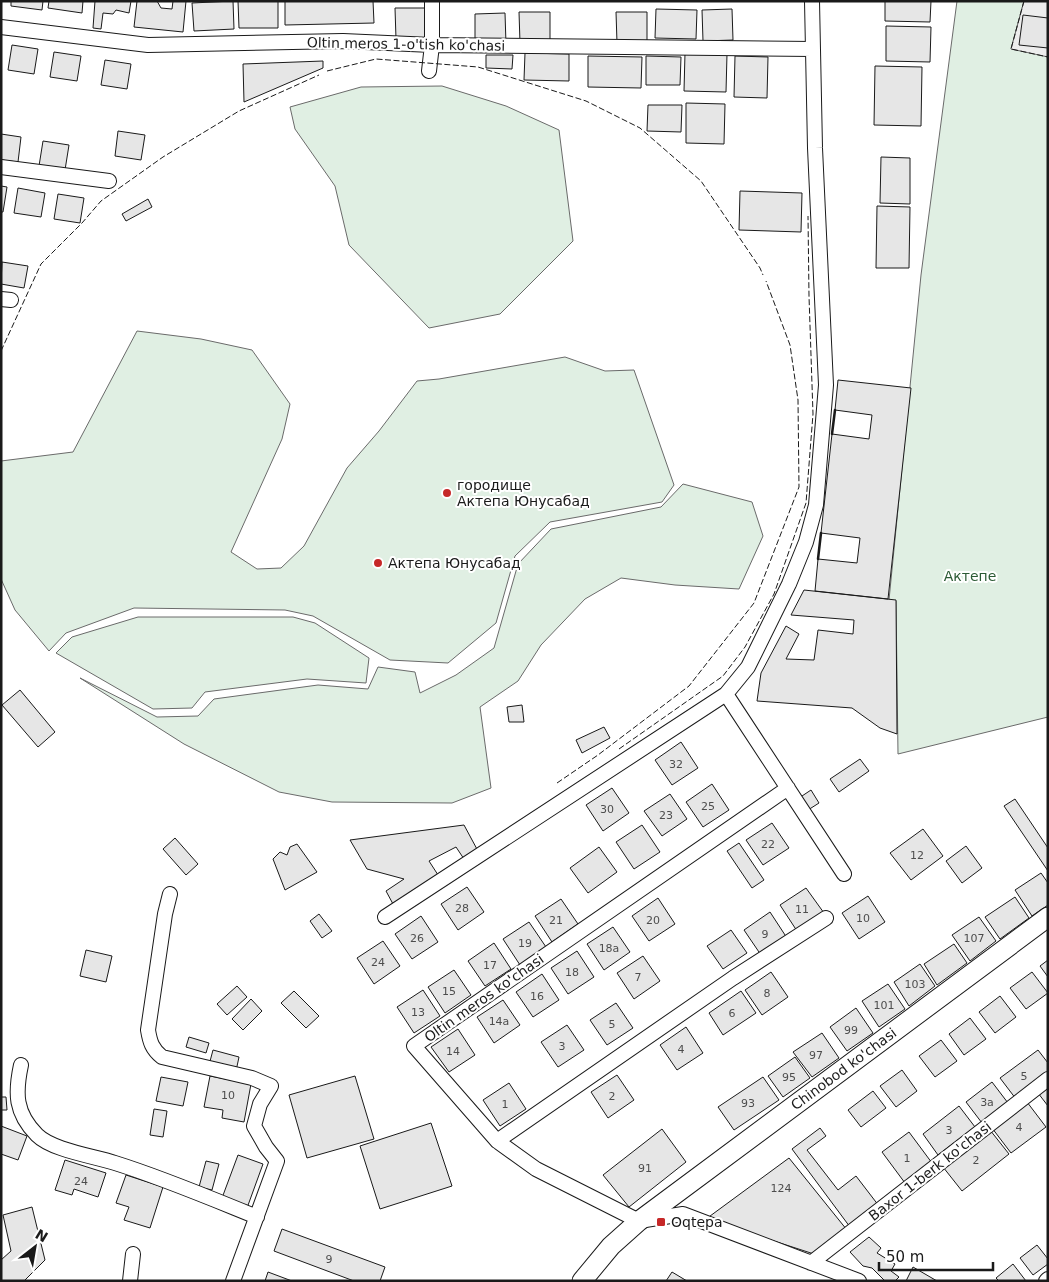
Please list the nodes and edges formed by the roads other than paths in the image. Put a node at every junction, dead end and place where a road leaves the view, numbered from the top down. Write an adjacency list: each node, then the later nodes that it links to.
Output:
1 (432, 1): 4 (street)
2 (812, 1): 5 (street)
3 (1, 28): 4 (street, Oltin meros 1-o'tish ko'chasi)
4 (432, 45): 5 (street, Oltin meros 1-o'tish ko'chasi); 6 (street)
5 (812, 49): 9 (street)
6 (429, 71)
7 (1, 167): 8 (street)
8 (109, 182)
9 (726, 694): 10 (street); 13 (street)
10 (788, 788): 11 (street); 18 (street, Oltin meros ko'chasi)
11 (844, 874)
12 (170, 894): 19 (street)
13 (385, 917)
14 (1048, 917): 20 (street, Chinobod ko'chasi)
15 (826, 918): 18 (street)
16 (22, 1065): 19 (street)
17 (1048, 1079): 22 (street, Baxor 1-berk ko'chasi)
18 (497, 1141): 20 (street)
19 (257, 1217): 24 (street)
20 (639, 1221): 22 (street); 25 (street, Chinobod ko'chasi)
21 (133, 1254): 23 (street)
22 (811, 1263): 26 (street)
23 (130, 1281)
24 (233, 1281)
25 (582, 1281)
26 (859, 1281)

